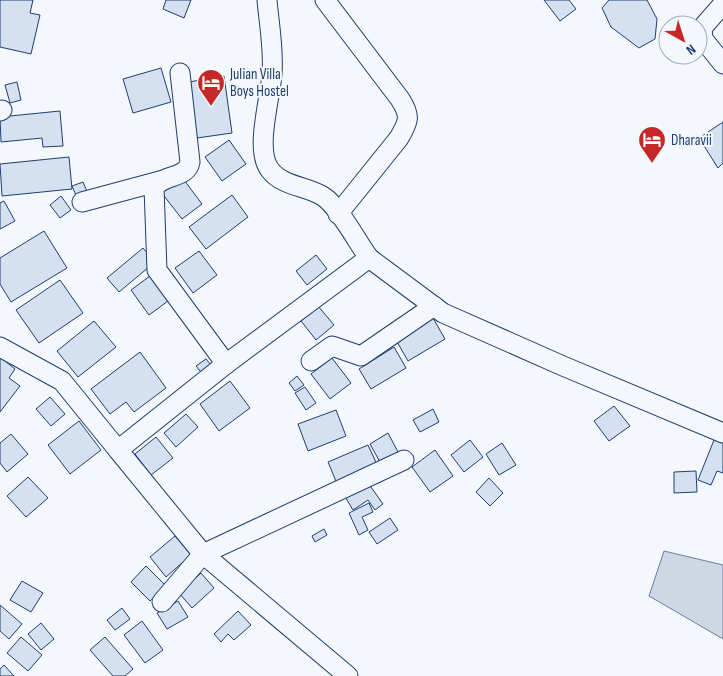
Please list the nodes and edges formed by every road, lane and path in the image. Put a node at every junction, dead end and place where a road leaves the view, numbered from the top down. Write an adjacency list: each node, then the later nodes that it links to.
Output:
1 (267, 0): 8 (street)
2 (325, 0): 8 (street)
3 (723, 4): 4 (street)
4 (722, 64)
5 (180, 73): 6 (street)
6 (160, 181): 7 (street); 13 (street)
7 (82, 202)
8 (338, 214): 9 (street)
9 (369, 258): 10 (street); 13 (street)
10 (434, 306): 12 (street); 14 (street)
11 (0, 348): 15 (street)
12 (312, 362)
13 (226, 364): 15 (street)
14 (723, 432)
15 (118, 450): 17 (street)
16 (404, 460): 17 (street)
17 (203, 554): 18 (street); 19 (street)
18 (162, 602)
19 (348, 676)

